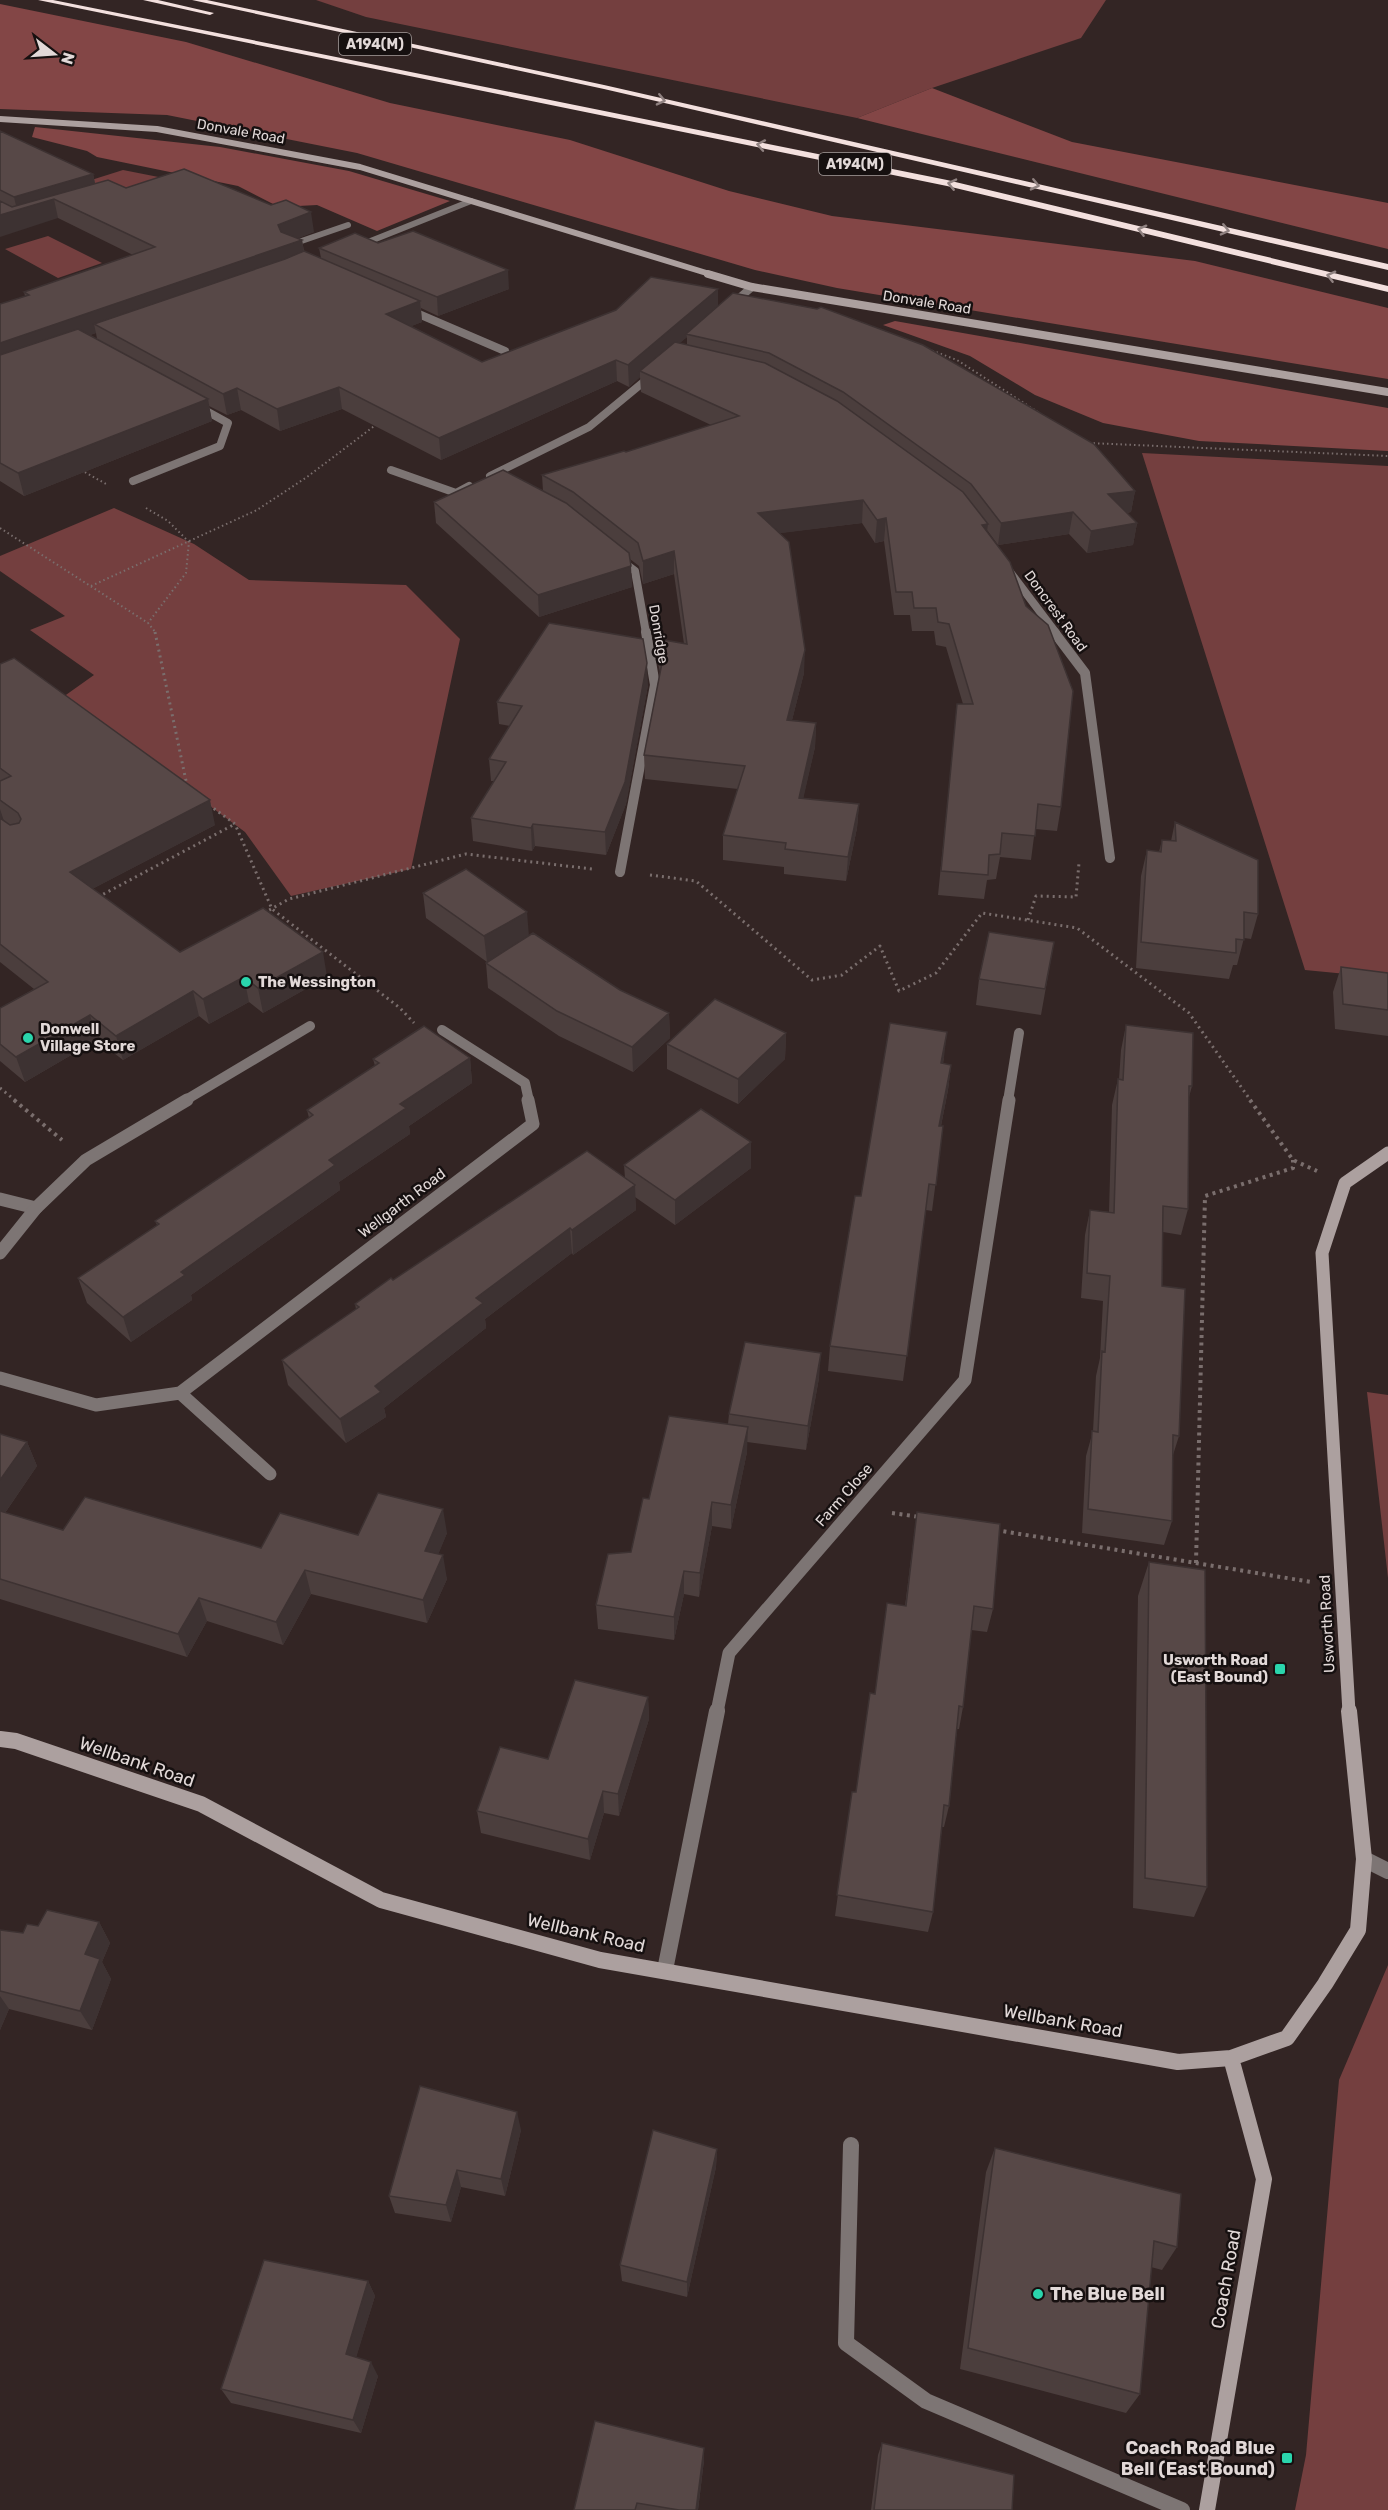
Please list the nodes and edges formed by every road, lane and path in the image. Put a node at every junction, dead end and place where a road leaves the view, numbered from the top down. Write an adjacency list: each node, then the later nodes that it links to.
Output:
1 (42, 0): 5 (highway, A194(M))
2 (80, 0): 5 (highway, A194(M))
3 (147, 0): 6 (highway, A194(M))
4 (196, 0): 6 (highway, A194(M))
5 (319, 55): 14 (highway, A194(M), one-way to 5)
6 (604, 87): 12 (highway, A194(M), one-way to 12)
7 (0, 119): 8 (street, Donvale Road)
8 (471, 201): 10 (street); 13 (street, Donvale Road)
9 (348, 225): 11 (street)
10 (353, 248)
11 (295, 250)
12 (1388, 267)
13 (752, 286): 16 (street); 20 (street, Donvale Road)
14 (1388, 290)
15 (395, 304): 18 (street)
16 (723, 313)
17 (925, 348): 23 (path)
18 (505, 351)
19 (657, 371): 29 (street)
20 (1388, 392)
21 (187, 400): 28 (street)
22 (385, 418): 34 (path)
23 (1047, 418)
24 (1087, 443): 25 (path)
25 (1388, 456)
26 (79, 469): 31 (path)
27 (391, 470): 30 (street)
28 (133, 481)
29 (501, 481)
30 (474, 484)
31 (109, 486)
32 (139, 504): 34 (path)
33 (0, 528): 37 (path)
34 (189, 542): 37 (path); 38 (path)
35 (607, 549): 45 (street, Donridge)
36 (1000, 558): 44 (street, Doncrest Road)
37 (91, 586): 38 (path)
38 (148, 623): 39 (path)
39 (186, 781): 40 (path); 41 (path)
40 (175, 786)
41 (192, 789)
42 (207, 804): 43 (path)
43 (235, 824): 46 (path); 47 (path)
44 (1110, 858): 49 (path)
45 (620, 872): 47 (path); 49 (path)
46 (92, 901)
47 (272, 909): 48 (path); 51 (path)
48 (261, 915)
49 (1028, 920): 56 (path)
50 (310, 1026): 55 (street)
51 (442, 1030): 62 (street, Wellgarth Road)
52 (1019, 1033): 64 (street, Farm Close)
53 (0, 1088): 55 (path)
54 (1388, 1153): 57 (street)
55 (86, 1160): 59 (street)
56 (1293, 1160): 57 (path); 67 (path)
57 (1346, 1183): 68 (street, Usworth Road)
58 (0, 1199): 59 (street)
59 (36, 1208): 60 (street)
60 (0, 1253)
61 (0, 1378): 62 (street, Wellgarth Road)
62 (180, 1394): 63 (street)
63 (270, 1474)
64 (856, 1507): 65 (path); 72 (street, Farm Close)
65 (926, 1518)
66 (985, 1528): 67 (path)
67 (1196, 1563): 68 (path)
68 (1341, 1587): 70 (street, Usworth Road)
69 (0, 1739): 72 (street, Wellbank Road)
70 (1364, 1859): 71 (street); 73 (street, Usworth Road)
71 (1388, 1871)
72 (665, 1970): 73 (street, Wellbank Road)
73 (1231, 2058): 76 (street, Coach Road)
74 (851, 2145): 75 (street)
75 (1182, 2510)
76 (1208, 2510)

